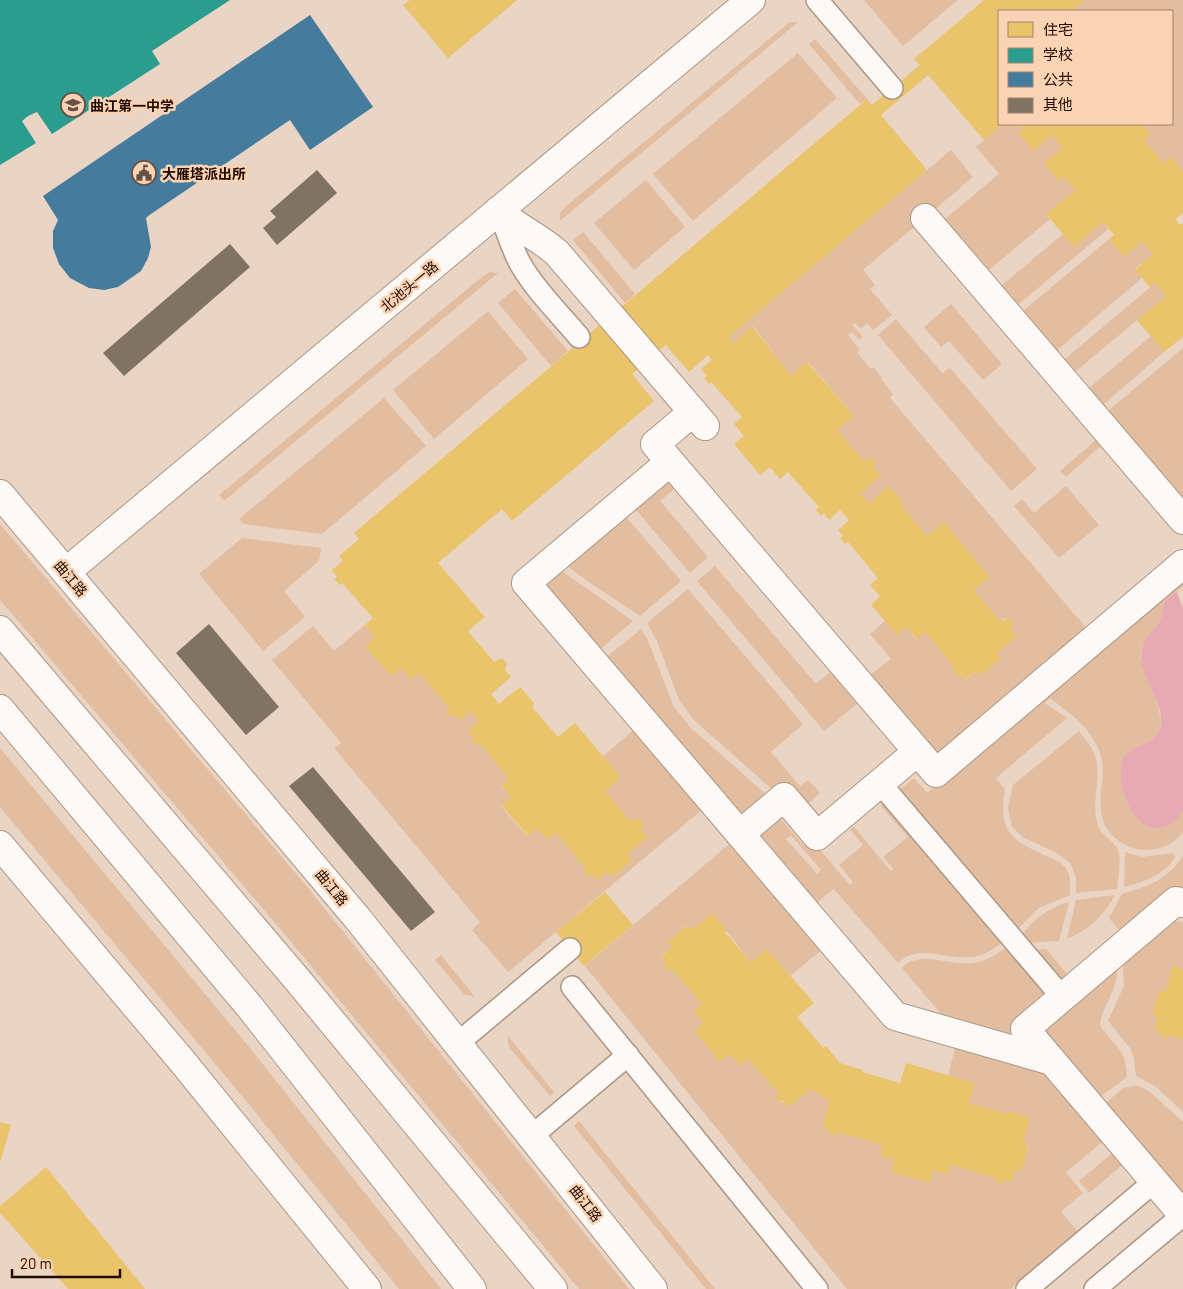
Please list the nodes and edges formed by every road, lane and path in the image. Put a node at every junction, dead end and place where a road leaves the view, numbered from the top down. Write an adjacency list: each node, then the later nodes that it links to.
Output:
1 (751, 0): 4 (main road, 北池头一路)
2 (817, 0): 3 (lane)
3 (892, 88)
4 (498, 211): 6 (lane); 7 (main road); 11 (main road, 北池头一路)
5 (925, 218): 9 (main road)
6 (579, 337)
7 (670, 462): 14 (main road); 16 (main road)
8 (0, 494): 11 (main road, 曲江路)
9 (1183, 520)
10 (1183, 564): 14 (main road)
11 (66, 572): 22 (main road, 曲江路)
12 (0, 630): 30 (main road)
13 (0, 709): 29 (main road)
14 (917, 752): 15 (main road)
15 (880, 783): 16 (main road); 21 (lane)
16 (740, 834): 24 (main road)
17 (0, 845): 28 (main road)
18 (1183, 903): 21 (main road)
19 (570, 949): 22 (lane)
20 (572, 987): 23 (lane)
21 (1062, 997): 24 (main road)
22 (458, 1043): 25 (main road, 曲江路)
23 (628, 1055): 25 (lane); 32 (lane)
24 (1052, 1061): 26 (main road)
25 (533, 1136): 31 (main road, 曲江路)
26 (1155, 1181): 27 (main road); 33 (lane)
27 (1183, 1215): 34 (lane)
28 (367, 1289)
29 (472, 1289)
30 (553, 1289)
31 (654, 1289)
32 (818, 1289)
33 (1027, 1289)
34 (1096, 1289)

